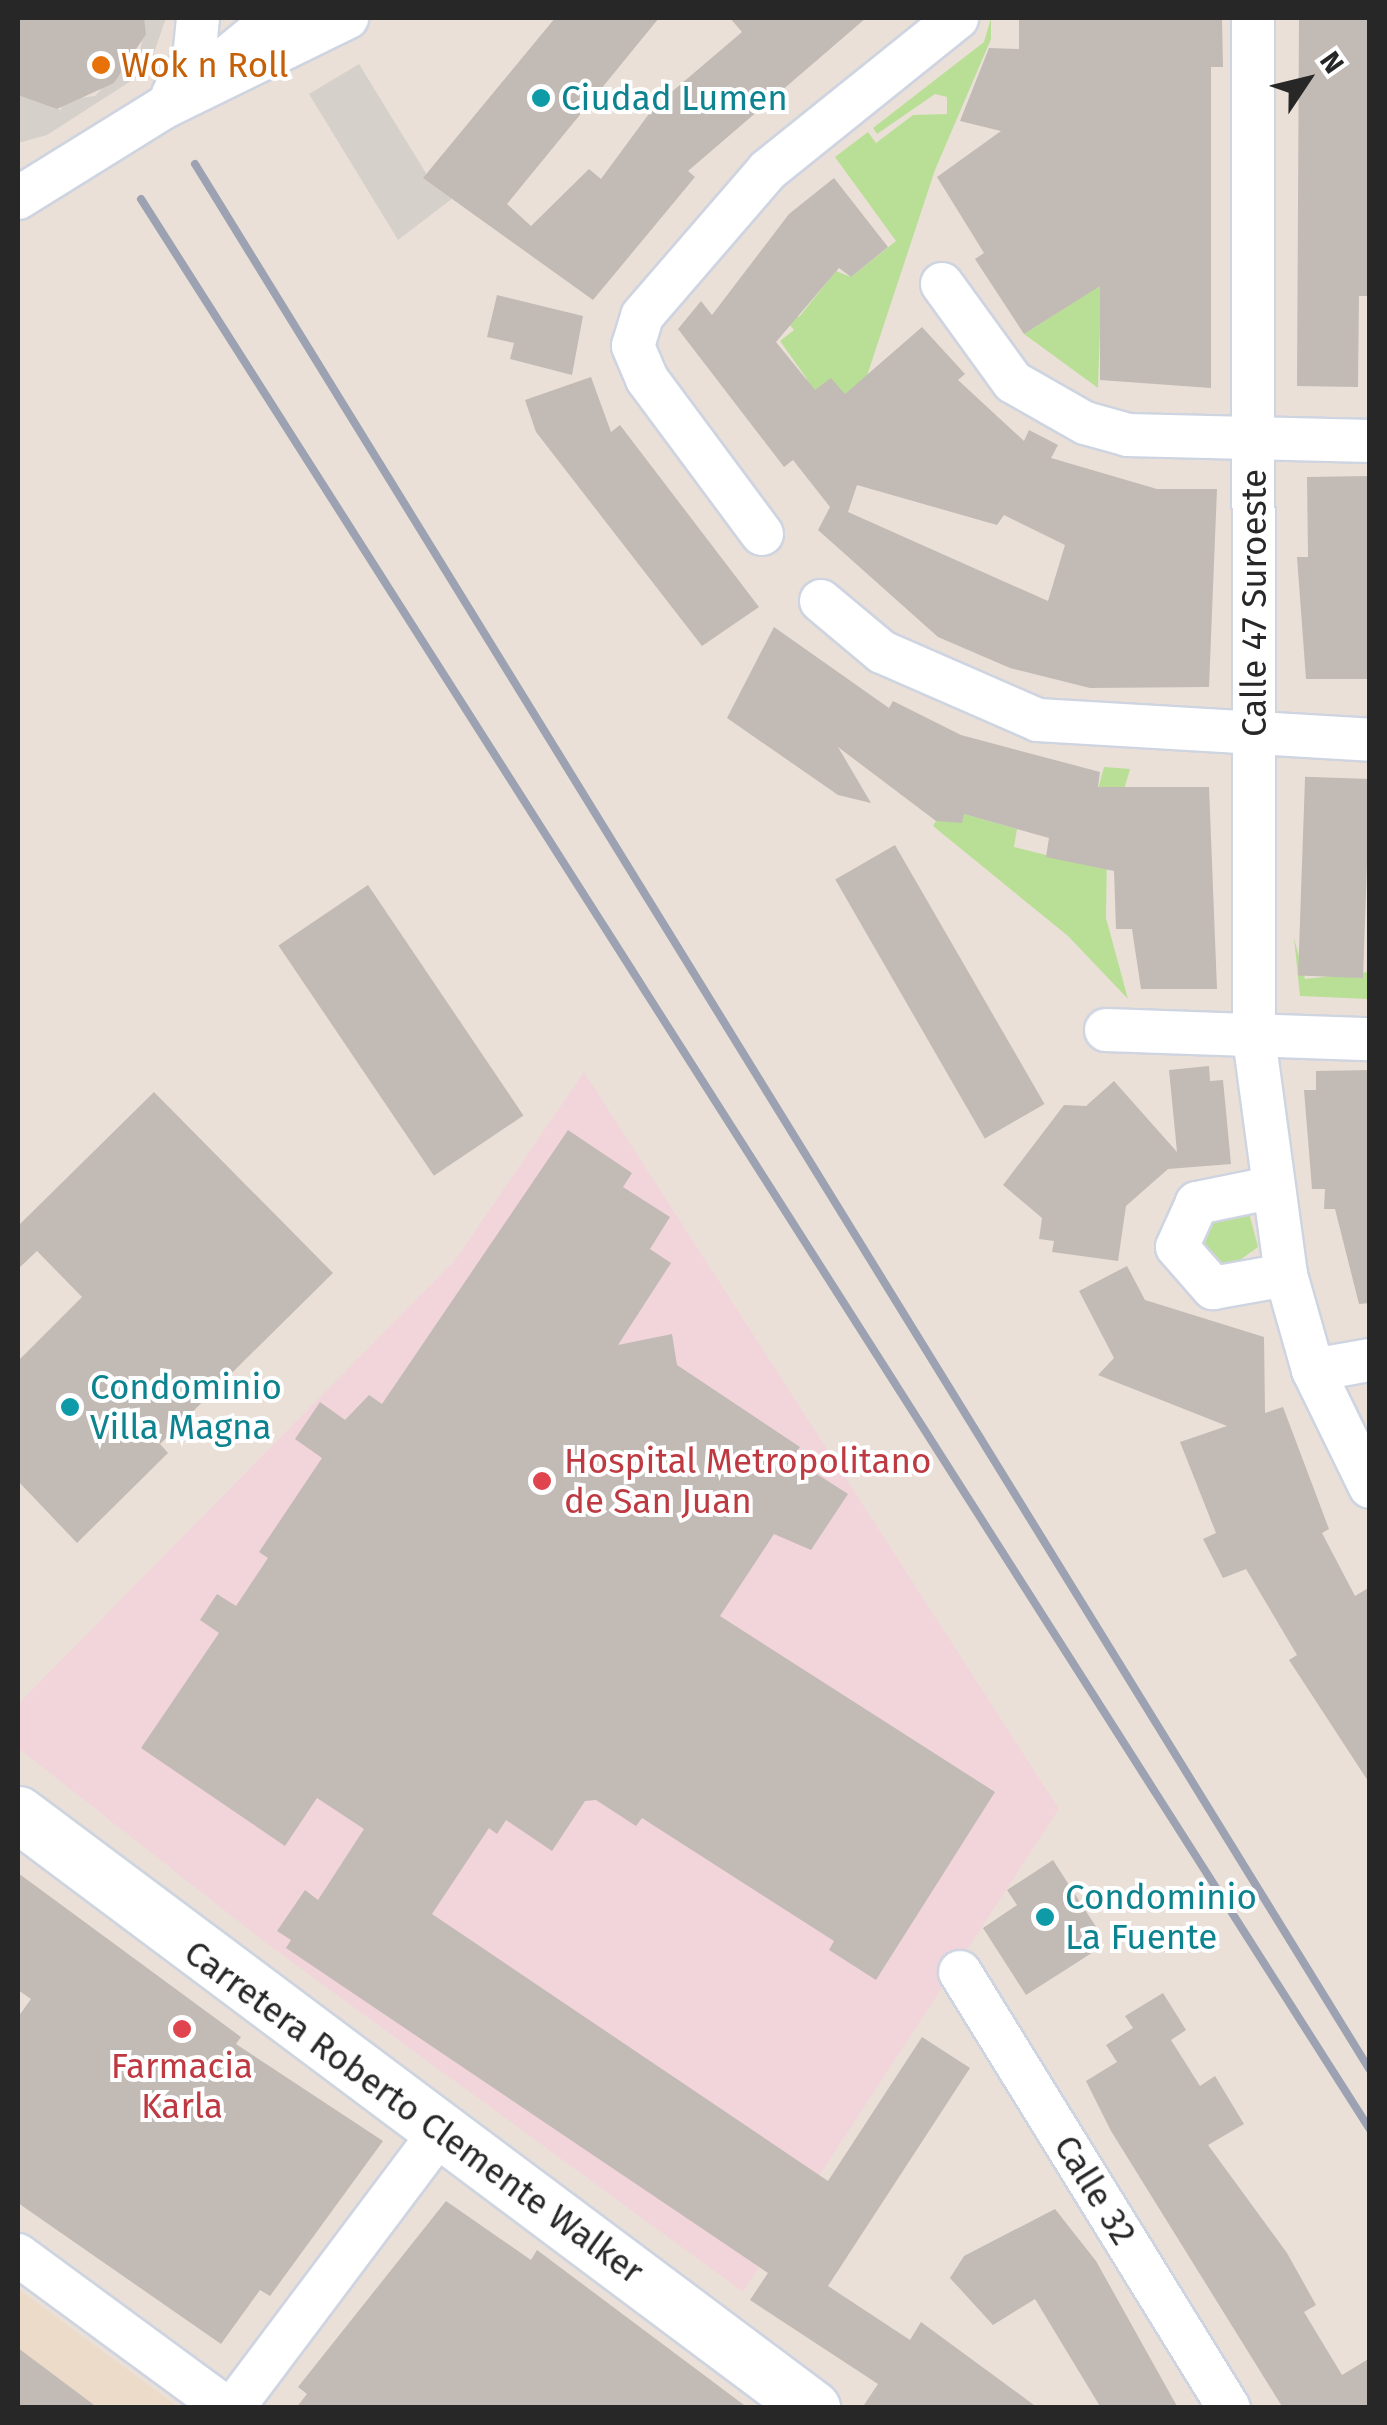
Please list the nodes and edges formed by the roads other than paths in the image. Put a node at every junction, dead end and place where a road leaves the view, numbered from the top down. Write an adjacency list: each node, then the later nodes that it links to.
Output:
1 (198, 18): 6 (street)
2 (347, 18): 5 (street)
3 (957, 18): 11 (street)
4 (1253, 18): 9 (street, Calle 47 Suroeste)
5 (260, 32): 6 (street); 6 (street)
6 (165, 107): 7 (street)
7 (18, 198)
8 (942, 284): 9 (street)
9 (1253, 440): 10 (street); 13 (street, Calle 47 Suroeste)
10 (1370, 441)
11 (762, 534)
12 (821, 600): 13 (street)
13 (1255, 739): 14 (street); 16 (street, Calle 47 Suroeste)
14 (1370, 740)
15 (1106, 1030): 16 (street)
16 (1254, 1038): 17 (street); 18 (street, Calle 47 Suroeste)
17 (1370, 1038)
18 (1270, 1188): 19 (street, Calle 47 Suroeste); 19 (street)
19 (1286, 1275): 21 (street, Calle 47 Suroeste)
20 (1370, 1360): 21 (street)
21 (1313, 1370): 22 (street, Calle 47 Suroeste)
22 (1370, 1487)
23 (18, 1814): 25 (main road, Carretera Roberto Clemente Walker)
24 (960, 1972): 29 (street, Calle 32)
25 (442, 2130): 27 (street); 28 (main road, Carretera Roberto Clemente Walker)
26 (18, 2255): 27 (street)
27 (229, 2408)
28 (812, 2408)
29 (1230, 2408)

